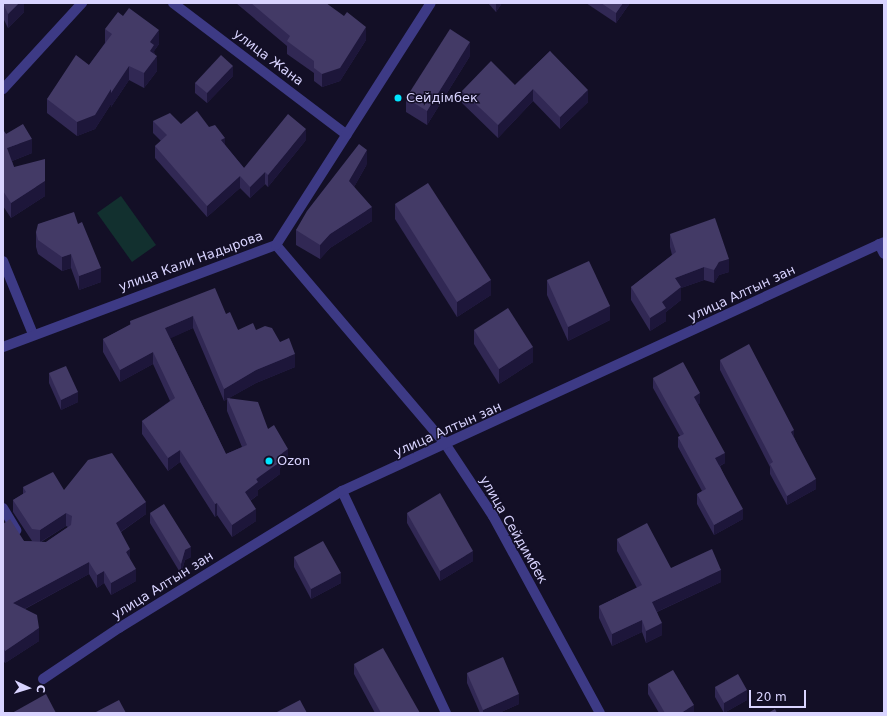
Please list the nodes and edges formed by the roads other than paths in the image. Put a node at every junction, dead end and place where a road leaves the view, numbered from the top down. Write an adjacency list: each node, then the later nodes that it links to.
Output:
1 (82, 3): 4 (street)
2 (173, 3): 5 (street, улица Жана)
3 (432, 3): 5 (street, улица Кали Надырова)
4 (3, 89)
5 (347, 135): 7 (street, улица Кали Надырова)
6 (882, 243): 8 (street); 12 (street, улица Алтын зан)
7 (276, 245): 10 (street, улица Кали Надырова); 12 (street, улица Сейдимбек)
8 (884, 254)
9 (3, 261): 10 (street)
10 (33, 334): 11 (street, улица Кали Надырова)
11 (3, 347)
12 (446, 445): 13 (street, улица Алтын зан); 18 (street, улица Сейдимбек)
13 (342, 491): 16 (street, улица Алтын зан); 17 (street)
14 (3, 508): 15 (street)
15 (24, 542)
16 (43, 679)
17 (446, 713)
18 (600, 713)

